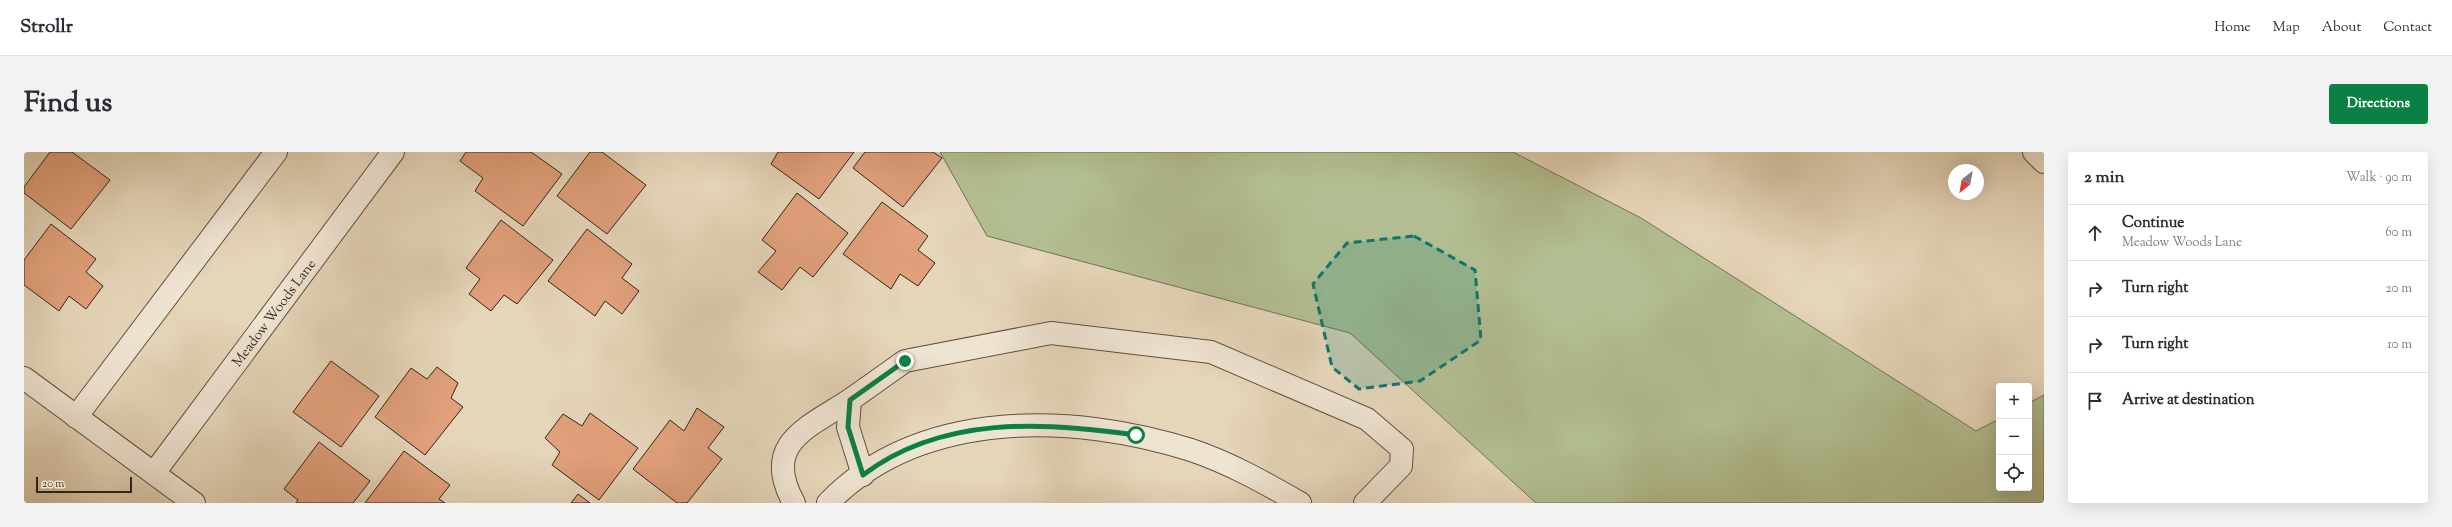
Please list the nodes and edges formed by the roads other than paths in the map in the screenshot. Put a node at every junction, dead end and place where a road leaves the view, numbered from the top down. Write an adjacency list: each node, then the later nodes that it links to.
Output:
1 (276, 152): 7 (street)
2 (393, 152): 8 (street, Meadow Woods Lane)
3 (2034, 152): 4 (street)
4 (2044, 162)
5 (24, 378): 7 (street)
6 (850, 400): 9 (street); 11 (street); 14 (street)
7 (76, 417): 8 (street)
8 (154, 473): 10 (street)
9 (863, 475): 12 (street); 13 (street)
10 (194, 503)
11 (794, 503)
12 (828, 503)
13 (1300, 503)
14 (1365, 503)

